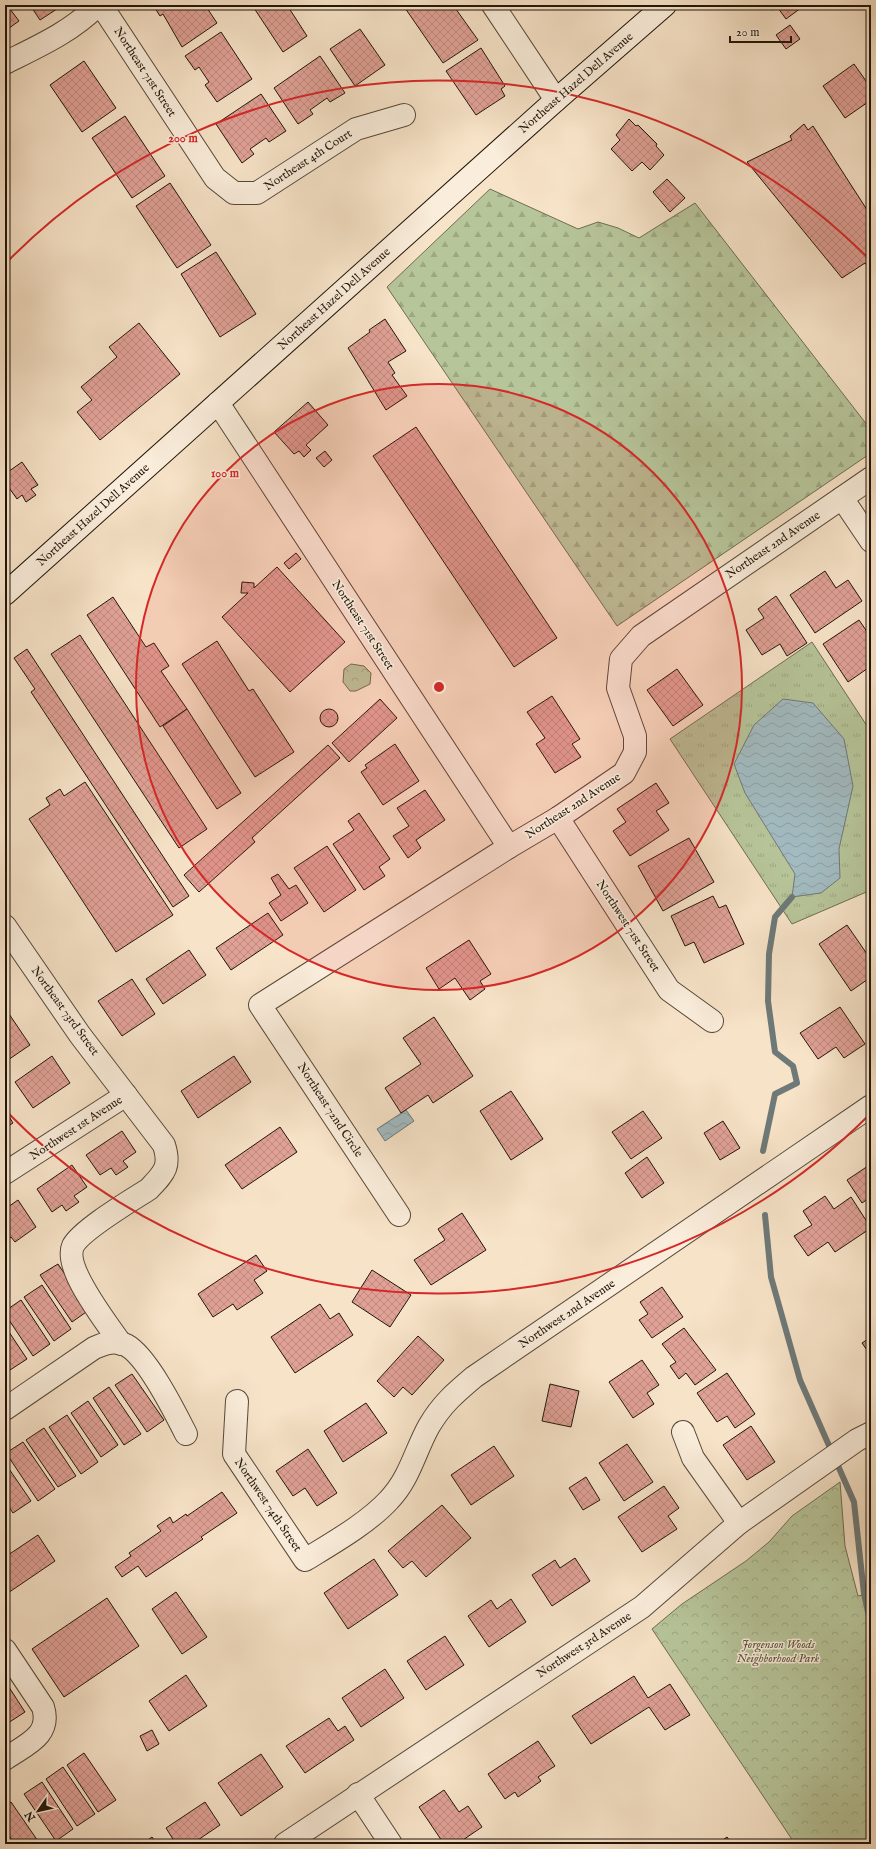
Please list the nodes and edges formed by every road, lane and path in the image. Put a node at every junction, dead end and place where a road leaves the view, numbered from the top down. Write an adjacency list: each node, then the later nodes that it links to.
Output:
1 (99, 5): 4 (street); 7 (street, Northeast 71st Street)
2 (493, 5): 5 (street)
3 (665, 5): 5 (street, Northeast Hazel Dell Avenue)
4 (5, 63)
5 (556, 100): 8 (street, Northeast Hazel Dell Avenue)
6 (404, 115): 7 (street, Northeast 4th Court)
7 (234, 193)
8 (218, 403): 12 (street, Northeast Hazel Dell Avenue); 14 (street, Northeast 71st Street)
9 (871, 478): 10 (street, Northeast 2nd Avenue)
10 (842, 498): 11 (street); 13 (street, Northeast 2nd Avenue)
11 (871, 541)
12 (5, 594)
13 (558, 818): 14 (street, Northeast 2nd Avenue); 17 (street, Northwest 71st Street)
14 (509, 847): 16 (street, Northeast 2nd Avenue)
15 (5, 926): 18 (street, Northeast 73rd Street)
16 (260, 1005): 21 (street, Northeast 72nd Circle)
17 (712, 1021)
18 (126, 1095): 20 (street, Northwest 1st Avenue); 22 (street, Northeast 73rd Street)
19 (871, 1106): 29 (street, Northwest 2nd Avenue)
20 (5, 1173)
21 (399, 1215)
22 (121, 1344): 24 (street); 27 (street)
23 (237, 1401): 29 (street, Northwest 74th Street)
24 (5, 1409)
25 (683, 1432): 28 (street)
26 (871, 1433): 28 (street, Northwest 3rd Avenue)
27 (186, 1434)
28 (739, 1523): 32 (street, Northwest 3rd Avenue)
29 (305, 1560)
30 (5, 1650): 31 (street)
31 (5, 1758)
32 (358, 1794): 33 (street, Northwest 3rd Avenue); 34 (street)
33 (285, 1844)
34 (390, 1844)

